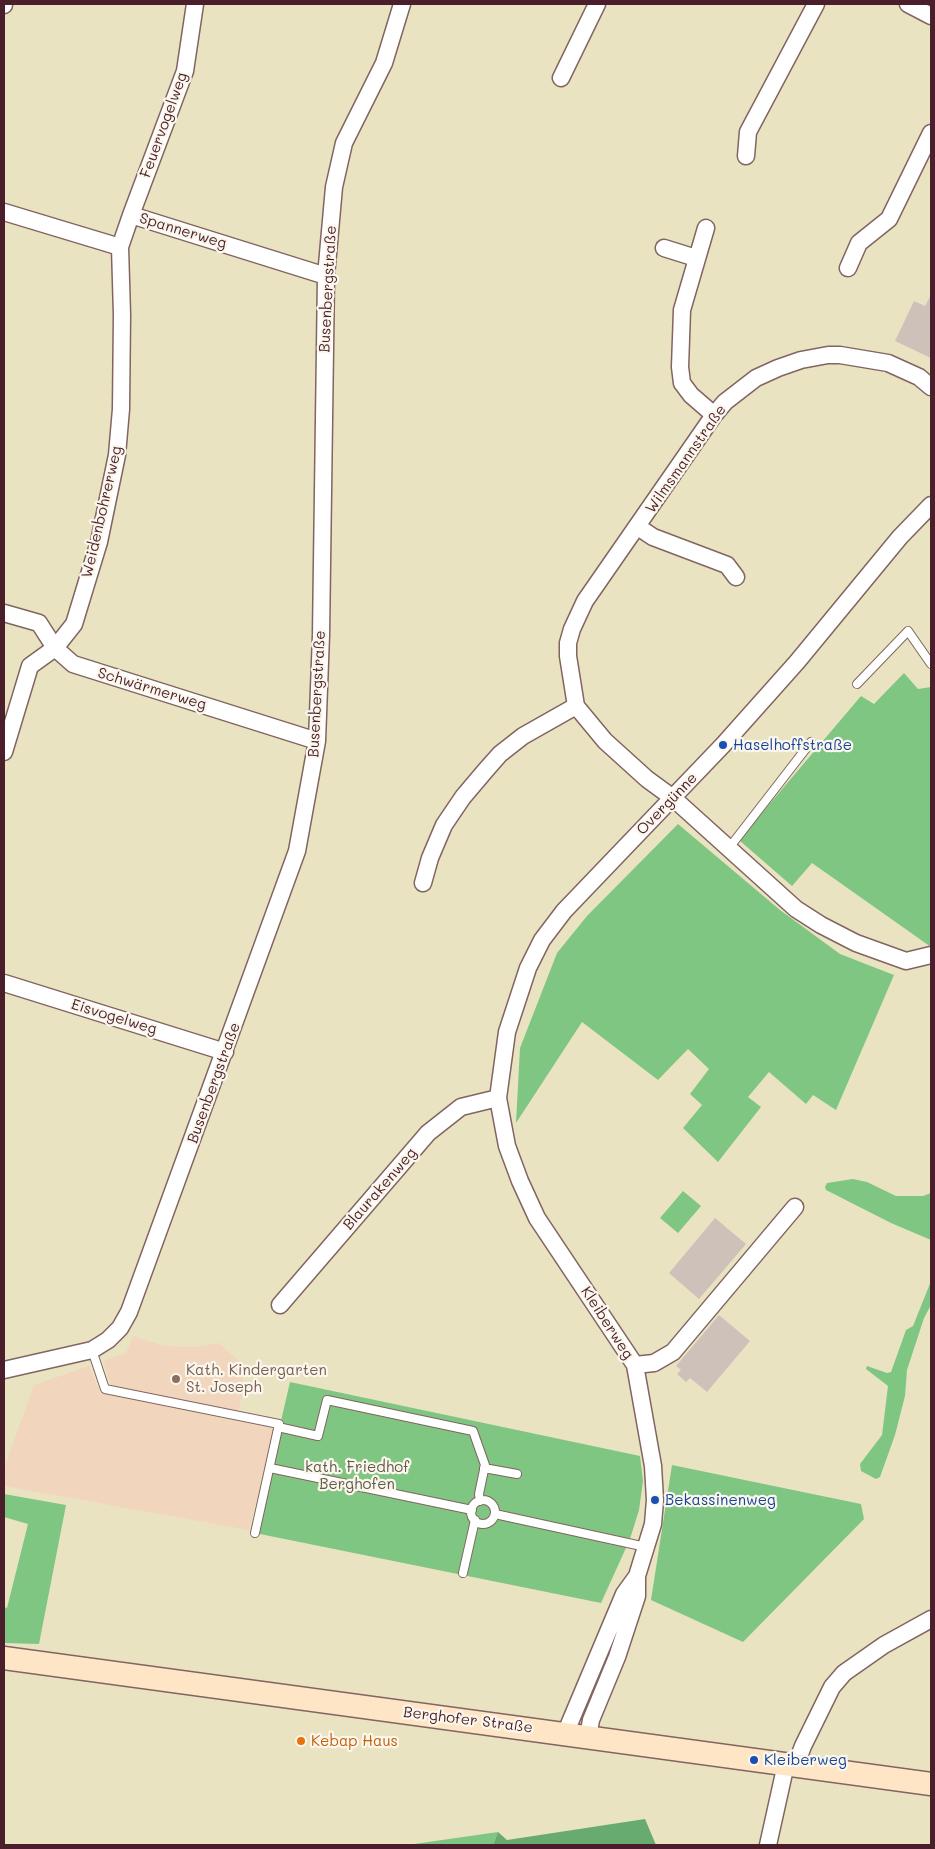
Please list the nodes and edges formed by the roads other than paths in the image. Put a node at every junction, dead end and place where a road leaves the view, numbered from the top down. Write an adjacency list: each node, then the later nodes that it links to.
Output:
1 (195, 4): 11 (street, Feuervogelweg)
2 (402, 4): 17 (street, Busenbergstraße)
3 (597, 4): 7 (street)
4 (816, 4): 9 (street)
5 (908, 4): 6 (street)
6 (931, 16)
7 (561, 78)
8 (931, 133): 16 (street)
9 (746, 156)
10 (4, 212): 13 (street)
11 (131, 215): 13 (street, Spannerweg); 17 (street, Spannerweg)
12 (706, 228): 15 (street)
13 (120, 247): 24 (street, Weidenbohrerweg)
14 (664, 248): 15 (street)
15 (696, 258): 19 (street)
16 (848, 268)
17 (326, 276): 28 (street, Busenbergstraße)
18 (931, 386): 19 (street, Wilmsmannstraße)
19 (714, 415): 21 (street, Wilmsmannstraße)
20 (931, 505): 31 (street, Overgünne)
21 (638, 527): 22 (street, Wilmsmannstraße); 27 (street, Wilmsmannstraße)
22 (736, 577)
23 (4, 613): 24 (street, Schwärmerweg)
24 (55, 648): 28 (street, Schwärmerweg); 30 (street, Weidenbohrerweg)
25 (931, 664): 26 (lane)
26 (857, 684)
27 (576, 706): 31 (street); 33 (street)
28 (317, 741): 36 (street, Busenbergstraße)
29 (811, 742): 32 (lane)
30 (4, 752)
31 (673, 798): 32 (street); 37 (street, Overgünne)
32 (729, 848): 34 (street)
33 (423, 883)
34 (931, 955)
35 (4, 983): 36 (street, Eisvogelweg)
36 (225, 1052): 41 (street, Busenbergstraße)
37 (498, 1098): 38 (street, Overgünne); 40 (street, Blaurakenweg)
38 (506, 1146): 42 (street, Kleiberweg)
39 (795, 1207): 42 (street)
40 (280, 1306)
41 (92, 1350): 43 (street, Busenbergstraße); 44 (lane)
42 (635, 1365): 53 (street, Kleiberweg)
43 (4, 1370)
44 (278, 1427): 45 (lane); 46 (lane)
45 (270, 1468): 49 (lane); 52 (lane)
46 (484, 1468): 47 (lane); 48 (lane)
47 (517, 1474)
48 (480, 1501): 49 (lane); 50 (lane)
49 (472, 1510): 51 (lane)
50 (495, 1514): 51 (lane); 53 (lane)
51 (475, 1520): 54 (lane)
52 (255, 1533)
53 (646, 1547): 55 (street, Kleiberweg)
54 (463, 1573)
55 (637, 1576): 58 (street, Kleiberweg); 59 (street, Kleiberweg)
56 (931, 1619): 60 (street)
57 (4, 1658): 58 (street, Berghofer Straße)
58 (565, 1734): 59 (street, Berghofer Straße)
59 (588, 1737): 60 (street, Berghofer Straße)
60 (791, 1765): 61 (street, Berghofer Straße); 62 (street)
61 (931, 1784)
62 (768, 1845)

